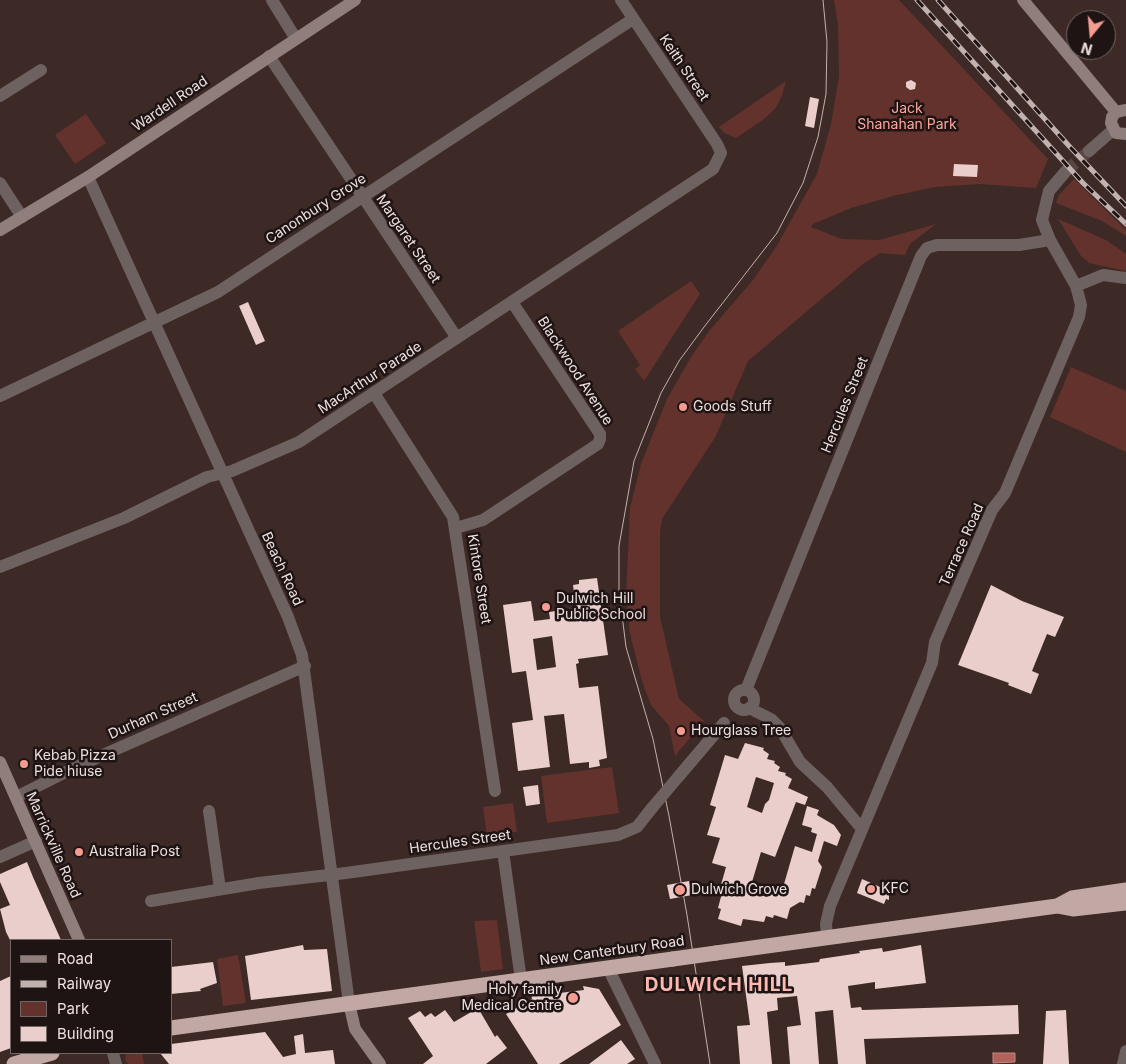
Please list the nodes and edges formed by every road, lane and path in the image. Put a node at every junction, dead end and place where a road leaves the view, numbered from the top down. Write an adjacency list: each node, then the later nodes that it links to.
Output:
1 (272, 0): 6 (street)
2 (355, 0): 6 (main road, Wardell Road)
3 (621, 0): 5 (street, Keith Street)
4 (1023, 0): 10 (main road)
5 (633, 19): 14 (street, Keith Street); 18 (street, Canonbury Grove)
6 (296, 39): 7 (main road, Wardell Road)
7 (270, 56): 16 (main road, Wardell Road); 18 (street, Margaret Street)
8 (41, 70): 9 (street)
9 (0, 96)
10 (1121, 111): 11 (main road)
11 (1113, 130): 12 (main road); 13 (street)
12 (1126, 134)
13 (1088, 150)
14 (721, 153): 24 (street, MacArthur Parade)
15 (1066, 171): 21 (street, Terrace Road)
16 (88, 177): 19 (main road, Wardell Road); 25 (street, Beach Road)
17 (0, 182): 19 (street)
18 (362, 197): 25 (street, Canonbury Grove); 26 (street, Margaret Street)
19 (22, 217): 20 (main road, Wardell Road)
20 (0, 230)
21 (1050, 240): 23 (street, Terrace Road); 38 (street, Hercules Street)
22 (1126, 278): 23 (street)
23 (1076, 286): 38 (street, Terrace Road)
24 (512, 302): 26 (street, MacArthur Parade); 30 (street, Blackwood Avenue)
25 (154, 322): 28 (street, Canonbury Grove); 29 (street, Beach Road)
26 (457, 338): 27 (street, MacArthur Parade)
27 (374, 393): 29 (street, MacArthur Parade); 30 (street, Kintore Street)
28 (0, 396)
29 (222, 473): 31 (street, MacArthur Parade); 32 (street, Beach Road)
30 (456, 528): 35 (street, Kintore Street)
31 (0, 567)
32 (305, 666): 36 (street, Durham Street); 42 (street, Beach Road)
33 (724, 723): 40 (street, Hercules Street, bridge)
34 (0, 762): 36 (main road, Marrickville Road)
35 (495, 791)
36 (16, 797): 39 (main road, Marrickville Road)
37 (209, 811): 43 (street)
38 (862, 829): 48 (street, Terrace Road)
39 (36, 841): 41 (street); 49 (main road, Marrickville Road)
40 (503, 851): 42 (street, Hercules Street); 51 (street)
41 (0, 857)
42 (332, 875): 43 (street, Hercules Street); 52 (street, Beach Road)
43 (220, 889): 45 (street, Hercules Street)
44 (1126, 890): 47 (highway, New Canterbury Road)
45 (151, 901)
46 (1126, 902): 47 (highway, New Canterbury Road)
47 (1057, 906): 48 (highway, New Canterbury Road)
48 (827, 938): 50 (highway, New Canterbury Road, bridge)
49 (79, 939)
50 (608, 968): 51 (highway, New Canterbury Road); 58 (street)
51 (521, 980): 52 (highway, New Canterbury Road)
52 (349, 1003): 53 (highway, New Canterbury Road); 57 (main road)
53 (172, 1028)
54 (1126, 1051): 59 (street)
55 (49, 1054): 56 (highway)
56 (14, 1064)
57 (380, 1064)
58 (655, 1064)
59 (1123, 1064)

